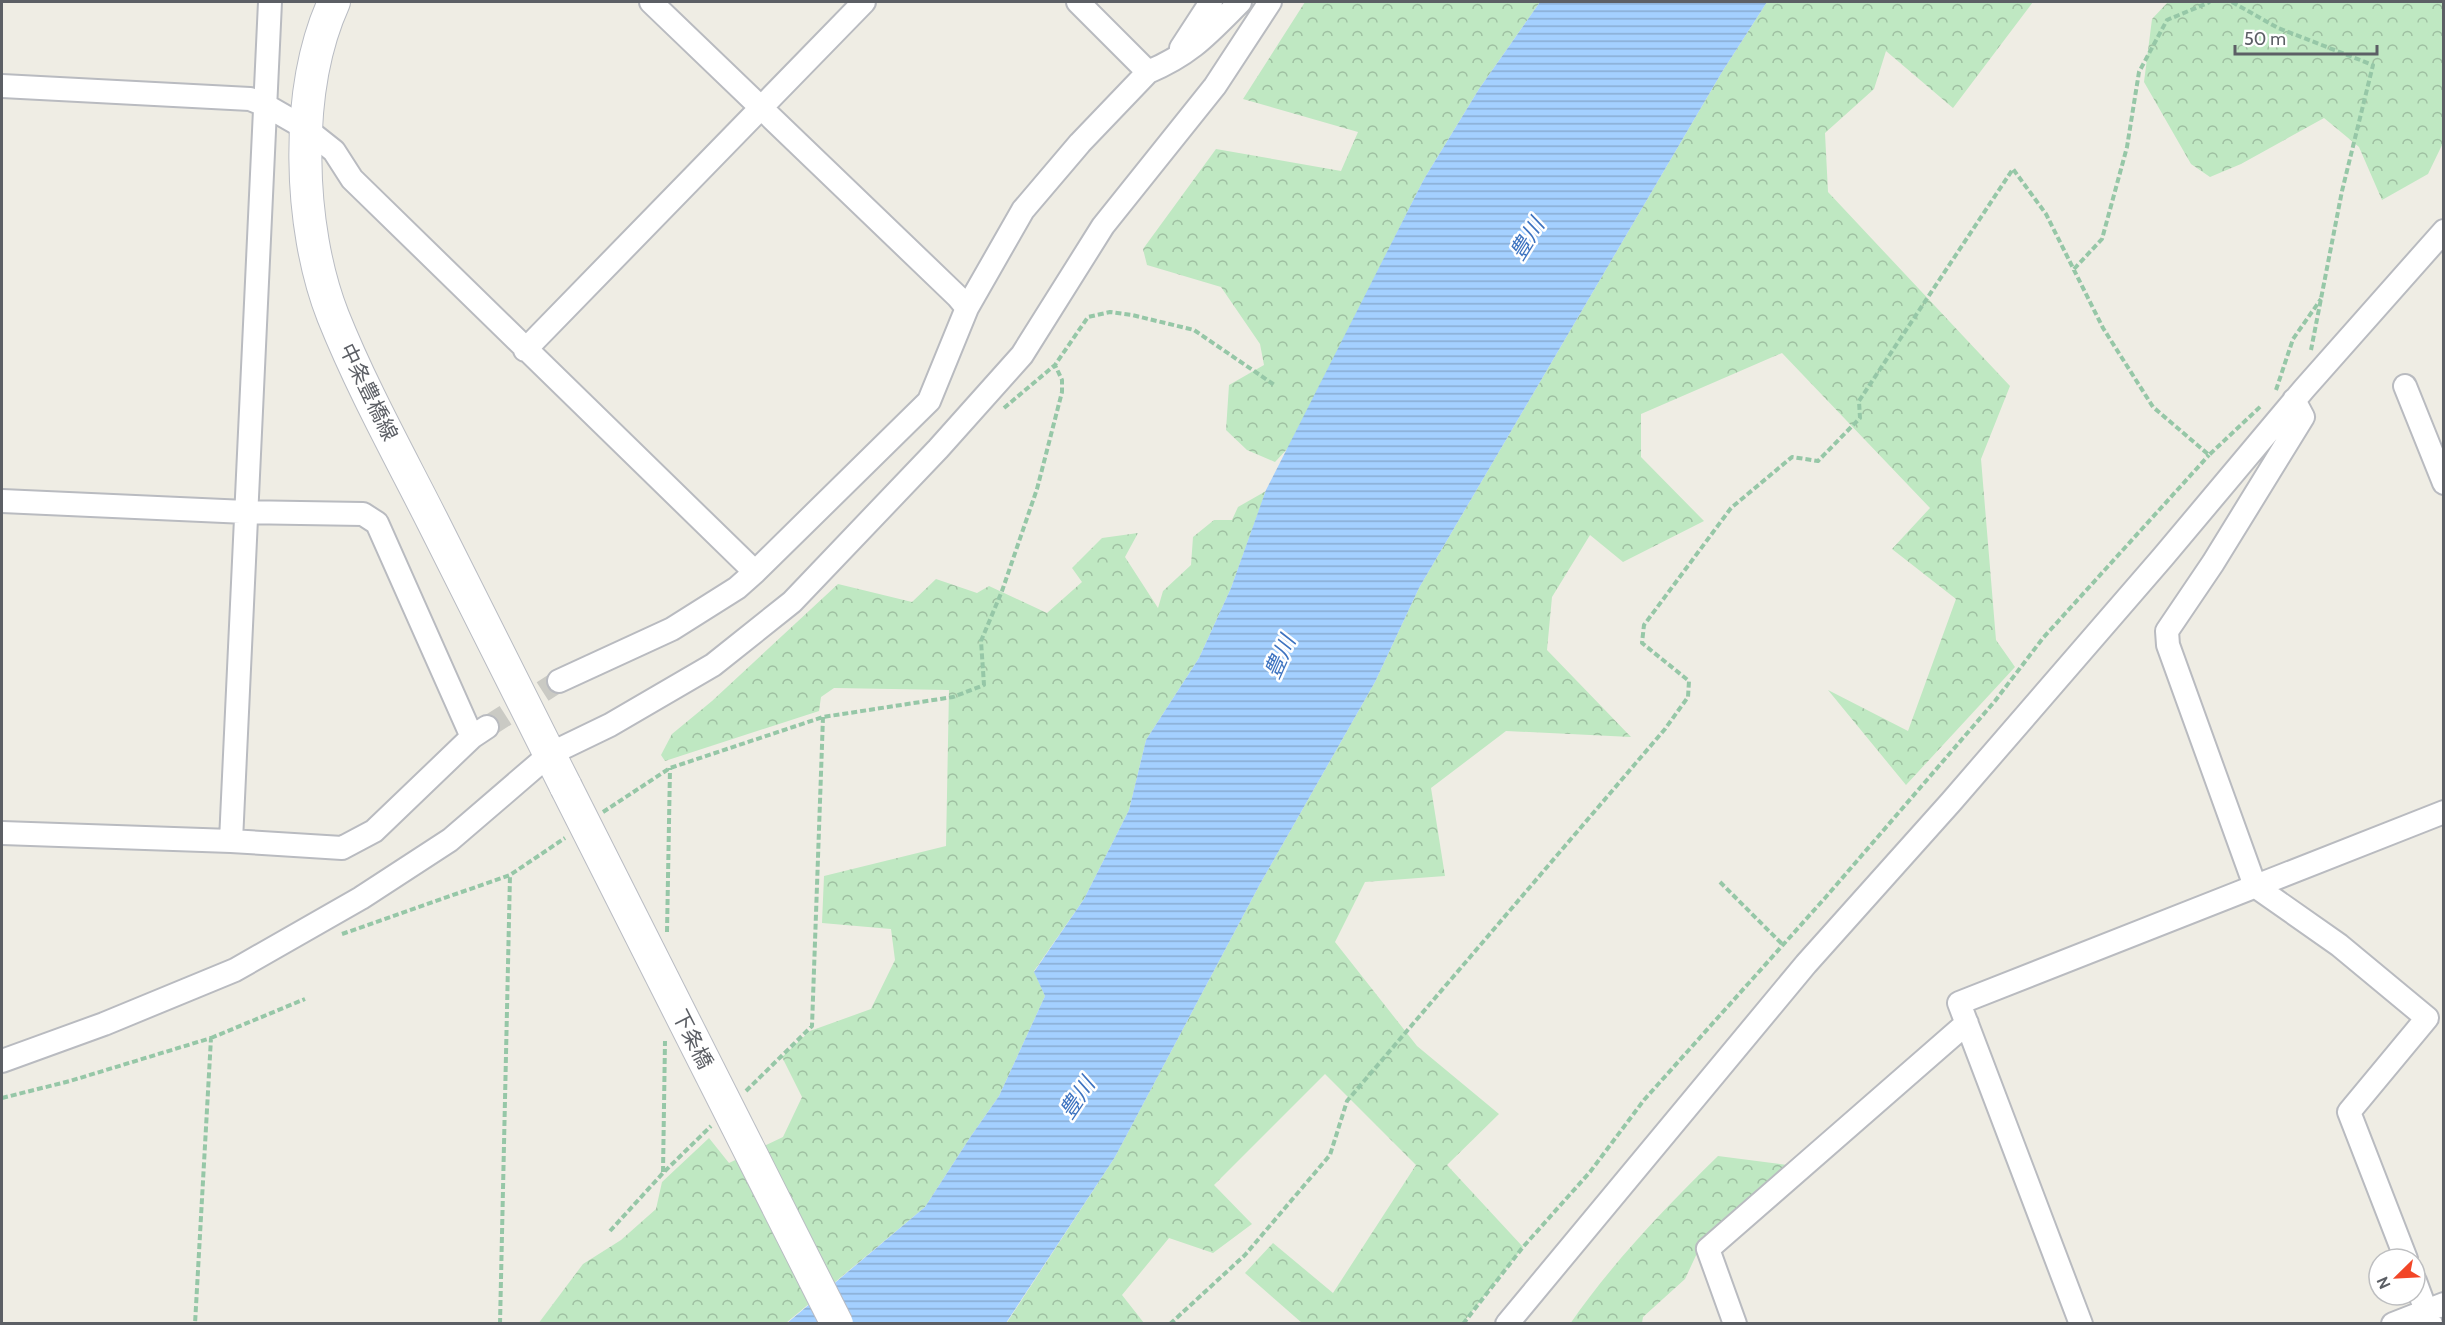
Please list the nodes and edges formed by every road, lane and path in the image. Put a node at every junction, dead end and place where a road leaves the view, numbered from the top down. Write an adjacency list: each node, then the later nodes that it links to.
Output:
1 (270, 2): 15 (street)
2 (334, 2): 17 (main road, 中条豊橋線)
3 (651, 2): 16 (street)
4 (864, 2): 16 (street)
5 (1078, 2): 12 (street)
6 (1211, 2): 11 (street)
7 (1240, 2): 11 (street); 14 (street)
8 (1270, 2): 14 (street)
9 (2210, 2): 19 (path)
10 (2232, 2): 20 (path)
11 (1171, 62): 12 (street)
12 (1148, 72): 21 (street)
13 (2, 86): 15 (street)
14 (1215, 86): 36 (street)
15 (266, 105): 17 (street); 32 (street)
16 (760, 108): 21 (street); 22 (street)
17 (305, 128): 22 (street); 36 (main road, 中条豊橋線)
18 (2444, 231): 26 (street)
19 (2074, 269): 29 (path); 60 (path)
20 (2320, 299): 26 (path); 26 (path)
21 (967, 308): 33 (street)
22 (525, 350): 33 (street)
23 (1055, 365): 24 (path); 28 (path); 35 (path)
24 (1276, 386)
25 (2405, 386): 30 (street)
26 (2291, 394): 44 (street); 62 (street)
27 (2267, 400): 29 (path)
28 (1002, 410)
29 (2209, 455): 46 (path)
30 (2444, 483)
31 (2, 501): 32 (street)
32 (246, 512): 41 (street); 41 (street)
33 (755, 572): 34 (street)
34 (560, 681)
35 (823, 717): 38 (path); 52 (path)
36 (549, 754): 50 (street); 59 (main road, 下条橋, bridge)
37 (2444, 812): 44 (street)
38 (594, 818)
39 (2, 834): 41 (street)
40 (566, 837): 42 (path)
41 (231, 841)
42 (510, 875): 45 (path); 58 (path)
43 (1720, 882): 46 (path)
44 (2255, 886): 48 (street); 55 (street)
45 (340, 935)
46 (1783, 945): 61 (path)
47 (305, 999): 49 (path)
48 (1967, 1023): 63 (street); 64 (street)
49 (211, 1038): 51 (path); 57 (path)
50 (2, 1061)
51 (2, 1098)
52 (738, 1099)
53 (713, 1124): 54 (path)
54 (610, 1231)
55 (2401, 1247)
56 (2434, 1313): 65 (street)
57 (195, 1323)
58 (500, 1323)
59 (837, 1323)
60 (1170, 1323)
61 (1463, 1323)
62 (1507, 1323)
63 (1735, 1323)
64 (2081, 1323)
65 (2393, 1323)

